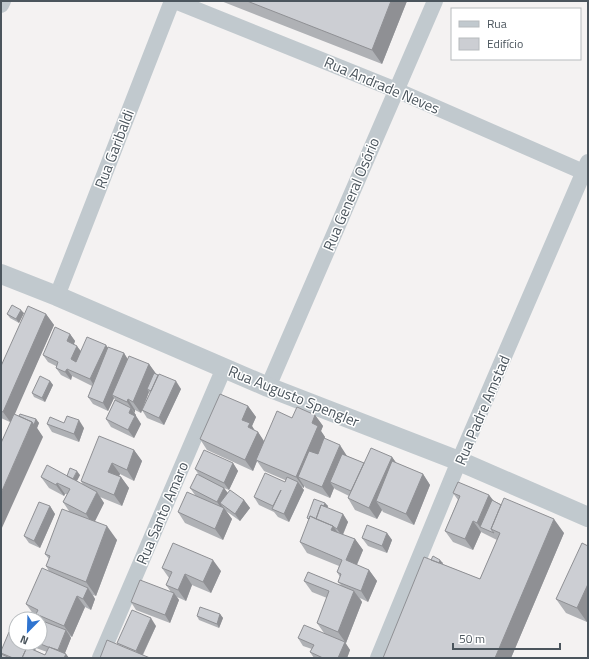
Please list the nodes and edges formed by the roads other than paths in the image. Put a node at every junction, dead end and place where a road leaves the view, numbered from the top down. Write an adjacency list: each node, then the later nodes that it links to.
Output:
1 (2, 1): 5 (street)
2 (172, 1): 9 (street, Rua Garibaldi)
3 (175, 1): 6 (street, Rua Andrade Neves)
4 (435, 1): 6 (street, Rua General Osório)
5 (1, 4)
6 (396, 90): 7 (street, Rua Andrade Neves); 11 (street, Rua General Osório)
7 (587, 170): 12 (street, Rua Padre Amstad)
8 (1, 274): 9 (street, Rua Augusto Spengler)
9 (57, 296): 10 (street, Rua Augusto Spengler)
10 (224, 368): 11 (street, Rua Augusto Spengler); 14 (street, Rua Santo Amaro)
11 (268, 387): 12 (street, Rua Augusto Spengler)
12 (460, 462): 13 (street, Rua Augusto Spengler); 15 (street, Rua Padre Amstad)
13 (588, 517)
14 (100, 658)
15 (378, 658)

